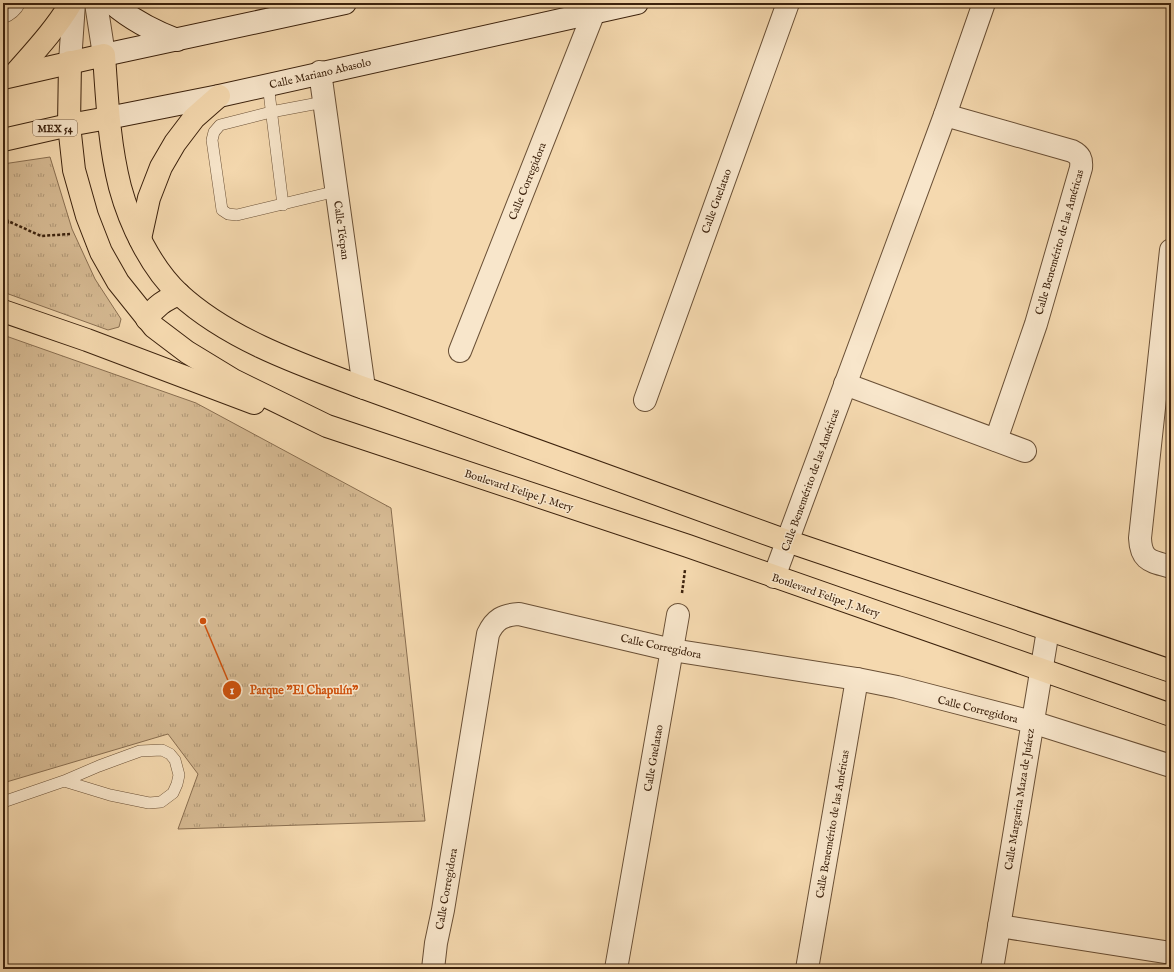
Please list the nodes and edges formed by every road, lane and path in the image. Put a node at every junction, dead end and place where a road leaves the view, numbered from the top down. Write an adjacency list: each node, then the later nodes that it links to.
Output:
1 (20, 3): 11 (lane)
2 (71, 3): 16 (main road)
3 (74, 3): 14 (street)
4 (96, 3): 13 (street)
5 (112, 3): 12 (street)
6 (345, 3): 12 (street)
7 (637, 3): 10 (street, Calle Mariano Abasolo / MEX 54)
8 (788, 3): 39 (street, Calle Guelatao)
9 (984, 3): 21 (street, Calle Benemérito de las Américas)
10 (594, 12): 15 (street, Calle Mariano Abasolo / MEX 54); 36 (street, Calle Corregidora)
11 (3, 18)
12 (177, 40): 13 (street)
13 (104, 55): 14 (main road); 22 (main road)
14 (70, 62): 16 (main road); 23 (main road, Boulevard Felipe J. Mery)
15 (320, 72): 17 (street, Calle Mariano Abasolo / MEX 54); 19 (street, Calle Técpan)
16 (8, 77)
17 (268, 84): 18 (street, Calle Mariano Abasolo / MEX 54); 20 (lane)
18 (218, 96): 22 (street, Calle Mariano Abasolo / MEX 54); 30 (main road)
19 (324, 102): 20 (lane); 25 (street, Calle Técpan)
20 (271, 112): 26 (lane); 26 (lane)
21 (945, 115): 37 (street, Calle Benemérito de las Américas); 41 (street, Calle Benemérito de las Américas)
22 (108, 118): 23 (main road, Calle Mariano Abasolo / MEX 54); 30 (main road)
23 (69, 125): 24 (main road, Calle Mariano Abasolo / MEX 54); 29 (main road, Boulevard Felipe J. Mery)
24 (3, 140)
25 (337, 192): 26 (lane); 38 (street, Calle Técpan)
26 (283, 205)
27 (3, 218): 28 (path)
28 (8, 221): 29 (path); 31 (path)
29 (92, 228): 35 (main road, Boulevard Felipe J. Mery)
30 (140, 239): 33 (main road)
31 (3, 242)
32 (1171, 250): 45 (street)
33 (179, 294): 35 (main road); 38 (main road)
34 (3, 311): 40 (main road)
35 (147, 319): 40 (main road, Boulevard Felipe J. Mery)
36 (460, 351)
37 (845, 384): 41 (street); 43 (street, Calle Benemérito de las Américas)
38 (364, 388): 43 (main road)
39 (645, 400)
40 (327, 426): 44 (main road, Boulevard Felipe J. Mery)
41 (996, 440): 42 (street)
42 (1025, 451)
43 (787, 540): 46 (street, Calle Benemérito de las Américas); 48 (main road)
44 (688, 546): 46 (main road, Boulevard Felipe J. Mery); 47 (path)
45 (1171, 567)
46 (774, 577): 50 (main road, Boulevard Felipe J. Mery)
47 (678, 615): 49 (street, Calle Guelatao)
48 (1048, 630): 50 (street, Calle Margarita Maza de Juárez); 51 (main road)
49 (672, 650): 52 (street, Calle Corregidora); 60 (street, Calle Corregidora); 61 (street, Calle Guelatao)
50 (1040, 668): 53 (main road, Boulevard Felipe J. Mery); 54 (street, Calle Margarita Maza de Juárez)
51 (1171, 671)
52 (857, 679): 54 (street, Calle Corregidora); 62 (street, Calle Benemérito de las Américas)
53 (1171, 715)
54 (1032, 722): 55 (street, Calle Corregidora); 58 (street, Calle Margarita Maza de Juárez)
55 (1171, 766)
56 (64, 781): 56 (lane); 57 (lane)
57 (3, 802)
58 (999, 926): 59 (street); 63 (street, Calle Margarita Maza de Juárez)
59 (1171, 953)
60 (434, 969)
61 (616, 969)
62 (807, 969)
63 (992, 969)

